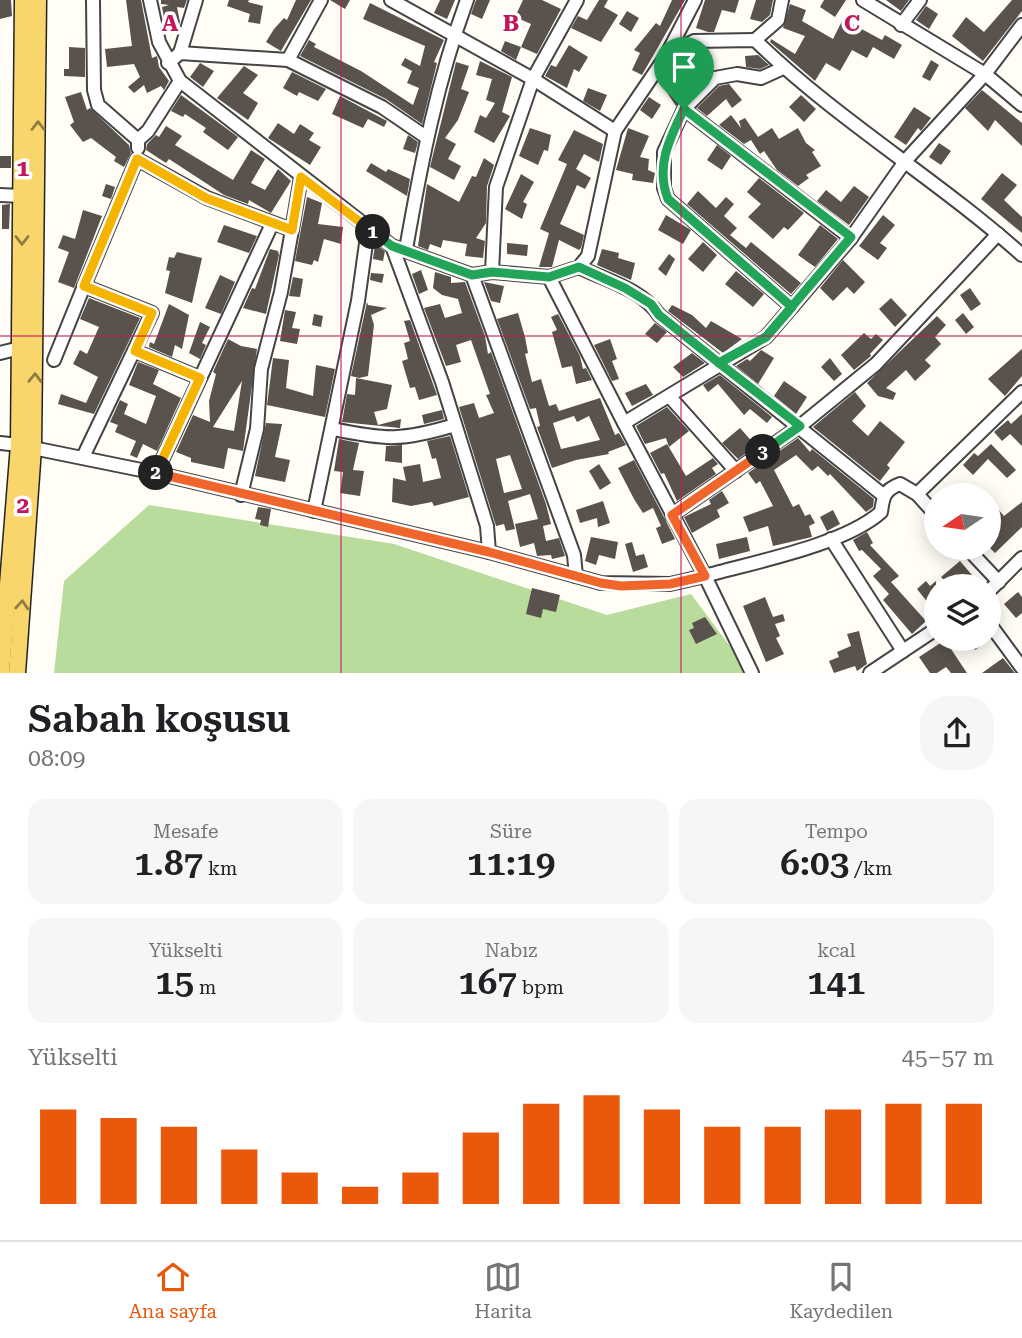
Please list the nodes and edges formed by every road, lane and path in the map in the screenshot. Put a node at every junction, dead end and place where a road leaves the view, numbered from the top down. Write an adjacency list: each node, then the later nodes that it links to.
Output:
1 (23, 0): 35 (main road)
2 (38, 0): 63 (main road, one-way to 2)
3 (93, 0): 30 (street)
4 (150, 0): 21 (street)
5 (196, 0): 18 (street)
6 (321, 0): 20 (street)
7 (390, 0): 16 (street)
8 (467, 0): 16 (street)
9 (577, 0): 24 (street)
10 (695, 0): 19 (street)
11 (782, 0): 17 (street)
12 (863, 0): 14 (street)
13 (920, 0): 14 (street)
14 (901, 25): 23 (street)
15 (1022, 25): 23 (street)
16 (454, 35): 24 (street); 29 (street)
17 (755, 40): 19 (street); 22 (street)
18 (180, 53): 20 (street); 21 (street)
19 (666, 56): 28 (street)
20 (288, 60): 29 (street)
21 (168, 63): 25 (street)
22 (783, 68): 27 (street); 32 (street)
23 (985, 74): 26 (street); 32 (street)
24 (533, 79): 28 (street); 45 (street)
25 (180, 81): 30 (street); 33 (street)
26 (1022, 105)
27 (684, 109): 40 (street); 49 (street)
28 (615, 131): 44 (street)
29 (426, 138): 42 (street)
30 (138, 140): 31 (street)
31 (137, 159): 36 (street); 48 (street)
32 (906, 160): 39 (street); 40 (street)
33 (301, 177): 37 (street); 38 (street)
34 (0, 195): 35 (street)
35 (22, 195): 50 (main road, one-way to 50)
36 (272, 224): 38 (street); 55 (street)
37 (368, 229): 41 (street); 61 (street)
38 (292, 230): 68 (street)
39 (998, 234): 43 (street); 60 (street)
40 (851, 237): 49 (street)
41 (392, 246): 42 (street); 59 (street)
42 (406, 249): 46 (street)
43 (1022, 255)
44 (579, 267): 47 (street); 54 (street)
45 (492, 272): 46 (street); 47 (street)
46 (472, 275): 78 (street)
47 (549, 277): 58 (street)
48 (84, 286): 51 (street); 53 (street)
49 (792, 307): 54 (street)
50 (20, 348): 52 (street); 63 (main road)
51 (135, 351): 55 (street); 64 (street)
52 (0, 353)
53 (54, 360)
54 (719, 363): 57 (street); 60 (street)
55 (200, 378): 66 (street)
56 (1022, 392): 67 (street)
57 (670, 397): 58 (street); 65 (street)
58 (624, 423): 72 (street)
59 (455, 425): 61 (street); 74 (street)
60 (800, 426): 65 (street); 69 (street)
61 (333, 429): 71 (street)
62 (0, 443): 63 (street)
63 (26, 446): 64 (street); 85 (main road); 86 (main road, one-way to 63)
64 (83, 457): 66 (street)
65 (736, 471): 72 (street)
66 (156, 473): 68 (street)
67 (917, 494): 69 (street); 70 (street)
68 (241, 495): 71 (street)
69 (883, 495): 73 (street)
70 (924, 502)
71 (314, 511): 74 (street)
72 (672, 515): 79 (street)
73 (831, 539): 79 (street); 83 (street)
74 (489, 552): 78 (street)
75 (1022, 558): 80 (street)
76 (978, 560): 77 (street)
77 (991, 574)
78 (576, 576): 79 (street)
79 (705, 576): 87 (street)
80 (1001, 580)
81 (924, 637): 83 (street)
82 (1001, 639): 84 (street)
83 (903, 651): 88 (street)
84 (1022, 668)
85 (1, 673)
86 (17, 673)
87 (752, 673)
88 (870, 673)

